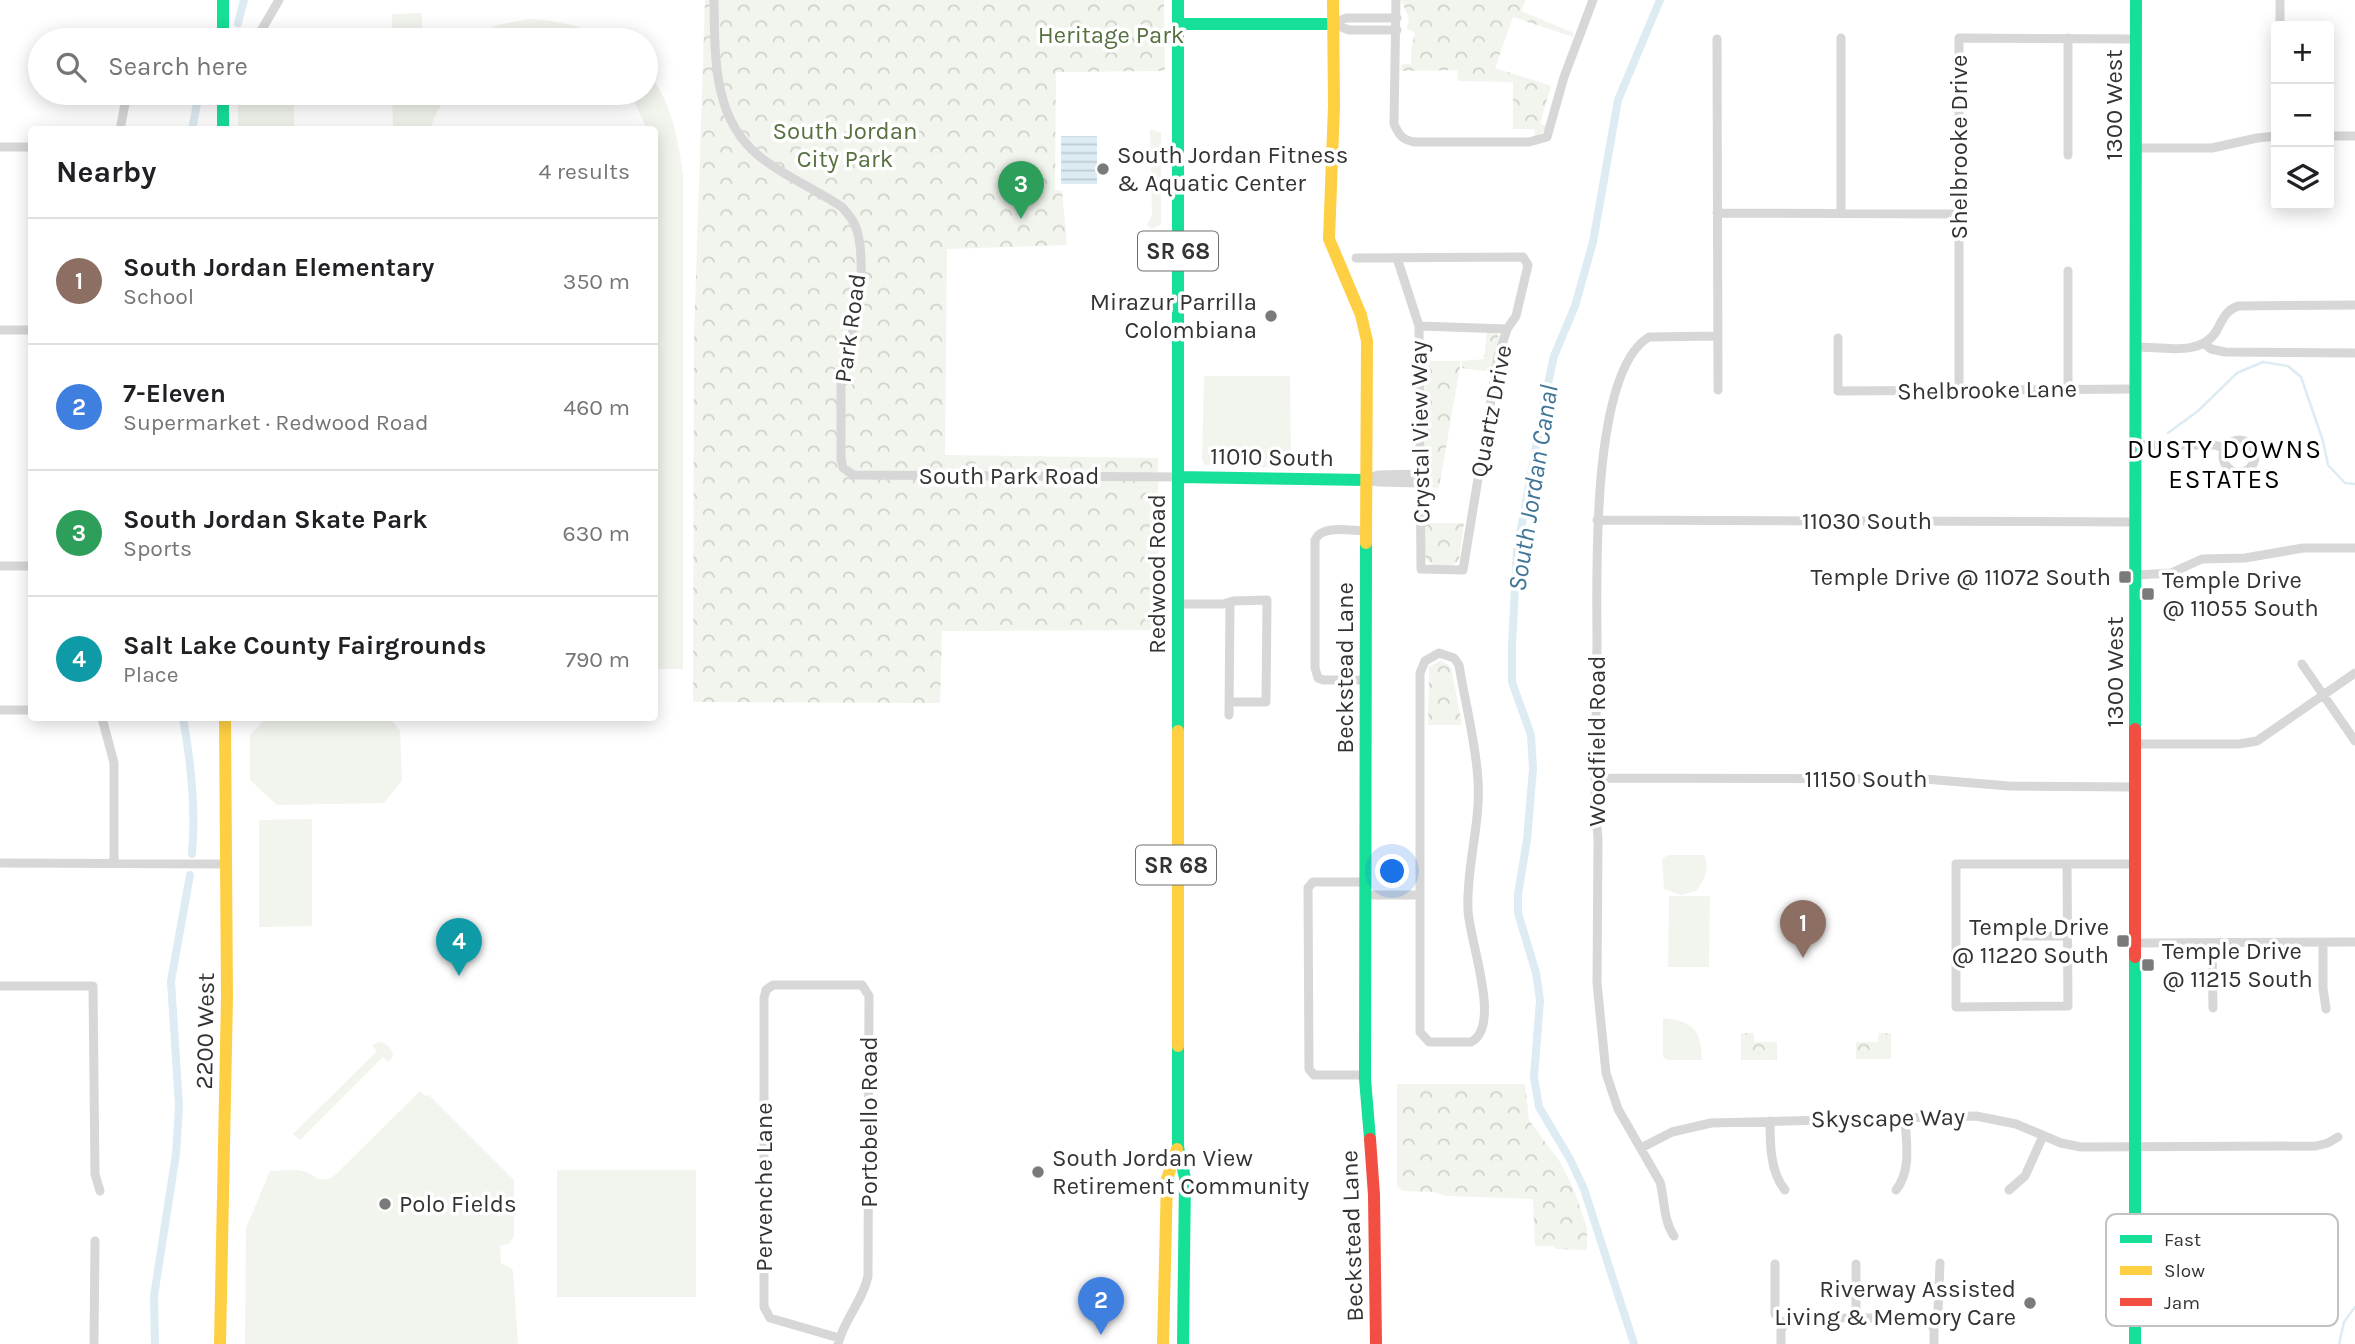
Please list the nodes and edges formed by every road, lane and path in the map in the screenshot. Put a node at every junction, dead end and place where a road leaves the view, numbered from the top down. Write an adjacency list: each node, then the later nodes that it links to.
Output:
1 (223, 0): 14 (street)
2 (279, 0): 15 (street)
3 (714, 0): 54 (street, Park Road)
4 (1178, 0): 12 (street, Redwood Road / SR 68)
5 (1334, 0): 13 (street, Beckstead Lane)
6 (1396, 0): 10 (street)
7 (1593, 0): 16 (street)
8 (2136, 0): 20 (street, 1300 West)
9 (2280, 0): 11 (street)
10 (1396, 18): 13 (street); 16 (street)
11 (2280, 21)
12 (1178, 24): 13 (street); 55 (street, Redwood Road / SR 68)
13 (1333, 24): 16 (street); 57 (street, Beckstead Lane)
14 (223, 28)
15 (263, 28)
16 (1396, 30)
17 (1841, 38): 33 (street)
18 (2068, 38): 20 (street, Shelbrooke Drive); 31 (street); 34 (street, Shelbrooke Drive)
19 (1717, 39): 32 (street)
20 (2135, 39): 30 (street, 1300 West)
21 (125, 105): 23 (street)
22 (223, 105): 24 (street)
23 (121, 126)
24 (223, 126)
25 (2334, 136): 26 (street)
26 (2355, 136)
27 (2271, 137): 30 (street)
28 (0, 147): 29 (street)
29 (28, 147)
30 (2136, 148): 46 (street, 1300 West)
31 (2068, 155)
32 (1717, 214): 33 (street); 43 (street)
33 (1841, 214): 34 (street)
34 (1959, 214): 51 (street, Shelbrooke Drive)
35 (1356, 258): 36 (street, Quartz Drive)
36 (1396, 258): 39 (street, Crystal View Way); 40 (street, Quartz Drive)
37 (2068, 271): 48 (street)
38 (2355, 305): 45 (street)
39 (1419, 326): 40 (street); 56 (street, Crystal View Way)
40 (1507, 329): 64 (street, Quartz Drive)
41 (0, 330): 42 (street)
42 (28, 330)
43 (1717, 335): 50 (street); 58 (street, Woodfield Road)
44 (1838, 338): 51 (street, Shelbrooke Lane)
45 (2205, 344): 46 (street); 47 (street)
46 (2137, 347): 49 (street, 1300 West)
47 (2355, 353)
48 (2068, 389): 49 (street, Shelbrooke Lane); 51 (street, Shelbrooke Lane)
49 (2136, 389): 52 (street, 1300 West)
50 (1718, 390)
51 (1959, 391)
52 (2136, 445): 53 (street); 59 (street, 1300 West)
53 (2225, 448)
54 (843, 468): 55 (street, South Park Road)
55 (1178, 477): 57 (street, 11010 South); 67 (street, Redwood Road / SR 68)
56 (1419, 479): 57 (street, 11010 South); 64 (street, Crystal View Way)
57 (1367, 480): 60 (street, Beckstead Lane)
58 (1597, 520): 59 (street, 11030 South); 80 (street, Woodfield Road)
59 (2136, 522): 65 (street, 1300 West)
60 (1366, 531): 70 (street, Beckstead Lane); 70 (street)
61 (2355, 548): 65 (street)
62 (0, 566): 63 (street)
63 (28, 566)
64 (1463, 570)
65 (2136, 575): 79 (street, 1300 West)
66 (1230, 602): 67 (street); 72 (street); 72 (street)
67 (1178, 604): 105 (street, Redwood Road / SR 68)
68 (2302, 664): 71 (street)
69 (2355, 673): 71 (street)
70 (1366, 680): 87 (street, Beckstead Lane)
71 (2324, 695): 78 (street); 79 (street)
72 (1229, 702): 75 (street)
73 (0, 710): 74 (street)
74 (28, 710)
75 (1229, 715)
76 (103, 721): 83 (street)
77 (225, 721): 84 (street, 2200 West)
78 (2355, 741)
79 (2137, 744): 81 (street, 1300 West)
80 (1595, 778): 81 (street, 11150 South); 106 (street, Woodfield Road)
81 (2136, 787): 86 (street, 1300 West)
82 (0, 863): 83 (street)
83 (114, 863): 84 (street)
84 (226, 864): 123 (street, 2200 West)
85 (2067, 864): 86 (street); 90 (street); 90 (street)
86 (2136, 864): 92 (street, 1300 West)
87 (1365, 888): 88 (street); 99 (street, Beckstead Lane); 99 (street)
88 (1420, 895): 88 (street)
89 (2023, 936): 90 (street)
90 (2068, 936)
91 (2355, 942): 94 (street)
92 (2135, 943): 93 (street); 104 (street, 1300 West)
93 (2212, 943): 94 (street); 97 (street)
94 (2323, 943): 98 (street)
95 (772, 985): 121 (street, Pervenche Lane); 121 (street, Portobello Road)
96 (0, 986): 110 (street)
97 (2213, 1008)
98 (2326, 1009)
99 (1365, 1075): 126 (street, Beckstead Lane)
100 (1905, 1117): 101 (street, Skyscape Way); 102 (street, Skyscape Way); 108 (street)
101 (1770, 1121): 106 (street, Skyscape Way); 107 (street)
102 (2043, 1136): 104 (street, Skyscape Way); 109 (street)
103 (2338, 1137): 104 (street, Skyscape Way)
104 (2135, 1146): 111 (street, 1300 West)
105 (1178, 1147): 124 (street, Redwood Road / SR 68); 125 (street, Redwood Road / SR 68)
106 (1641, 1148): 112 (street, Woodfield Road)
107 (1785, 1190)
108 (1896, 1190)
109 (2009, 1190)
110 (100, 1191)
111 (2134, 1214)
112 (1674, 1236)
113 (95, 1241): 122 (street)
114 (1940, 1263): 118 (street)
115 (1775, 1264): 119 (street)
116 (1856, 1264): 117 (street)
117 (1856, 1318): 118 (street); 119 (street)
118 (1931, 1323): 128 (street)
119 (1784, 1325): 127 (street)
120 (2135, 1326): 129 (street, 1300 West)
121 (838, 1341)
122 (94, 1344)
123 (220, 1344)
124 (1163, 1344)
125 (1183, 1344)
126 (1376, 1344)
127 (1781, 1344)
128 (1934, 1344)
129 (2135, 1344)

